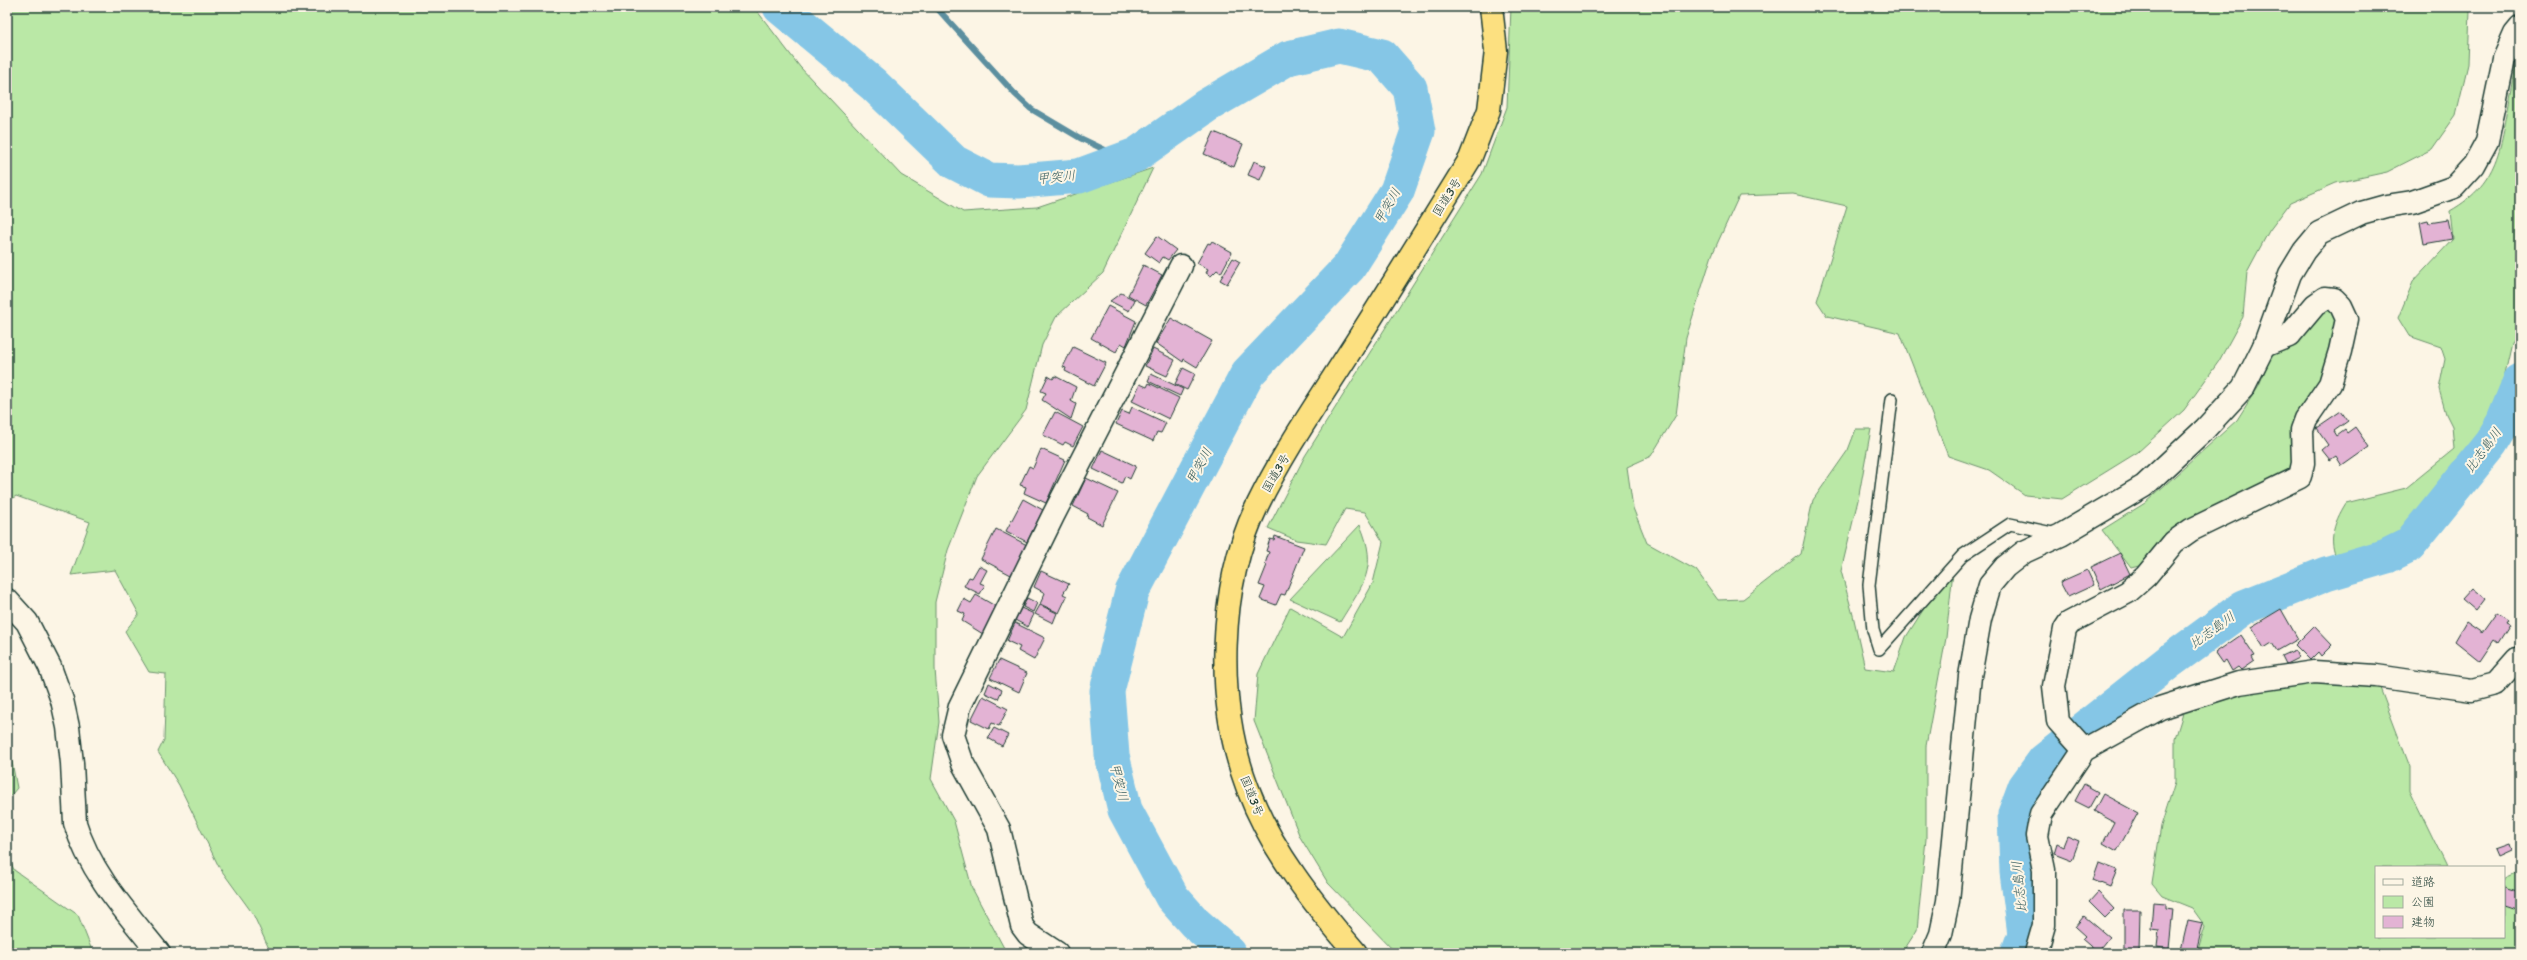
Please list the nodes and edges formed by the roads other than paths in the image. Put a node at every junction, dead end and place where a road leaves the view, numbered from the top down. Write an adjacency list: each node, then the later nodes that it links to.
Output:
1 (1491, 7): 12 (highway, 国道3号)
2 (2520, 28): 4 (street)
3 (1181, 266): 11 (street)
4 (2264, 346): 6 (street); 9 (street)
5 (1892, 399): 6 (lane)
6 (2061, 535): 13 (street)
7 (7, 600): 10 (street)
8 (2519, 657): 9 (street)
9 (2084, 750): 14 (street)
10 (159, 953)
11 (1057, 953)
12 (1356, 953)
13 (1933, 953)
14 (2036, 953)

